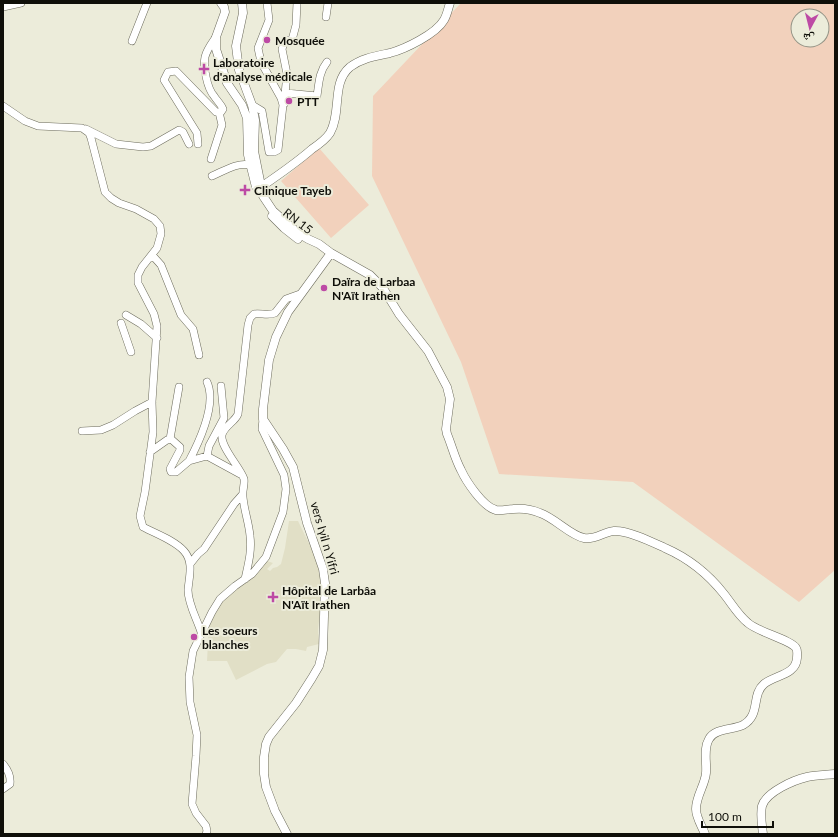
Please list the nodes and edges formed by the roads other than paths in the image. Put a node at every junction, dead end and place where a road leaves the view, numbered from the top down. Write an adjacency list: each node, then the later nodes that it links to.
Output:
1 (21, 3): 9 (street)
2 (148, 3): 12 (street)
3 (221, 3): 11 (main road, RN 15)
4 (242, 3): 15 (main road, RN 15)
5 (267, 3): 17 (street)
6 (297, 3): 14 (street)
7 (328, 3): 10 (street)
8 (450, 3): 25 (main road)
9 (3, 7)
10 (326, 17)
11 (216, 37): 18 (street); 23 (main road, RN 15)
12 (132, 41)
13 (327, 62): 14 (street)
14 (286, 93): 17 (street)
15 (252, 105): 17 (street); 25 (main road, RN 15)
16 (3, 106): 19 (street)
17 (283, 106)
18 (219, 112): 21 (street); 22 (street)
19 (82, 128): 20 (street); 27 (street)
20 (189, 144)
21 (198, 144)
22 (210, 159)
23 (250, 165): 24 (street); 25 (main road, RN 15)
24 (212, 176)
25 (259, 189): 26 (main road, RN 15)
26 (328, 252): 28 (main road); 54 (main road, RN 15)
27 (152, 255): 31 (street); 33 (street)
28 (300, 294): 38 (main road); 44 (street)
29 (126, 315): 31 (street)
30 (121, 323): 32 (street)
31 (157, 338): 37 (street)
32 (131, 352)
33 (199, 355)
34 (208, 382): 43 (street)
35 (221, 386): 42 (street)
36 (179, 387): 40 (street)
37 (152, 402): 39 (street); 41 (street)
38 (263, 419): 47 (street); 53 (main road, vers Iγil n Yifri)
39 (82, 431)
40 (170, 439): 41 (street); 43 (street)
41 (150, 452): 46 (street)
42 (207, 456): 43 (street); 44 (street)
43 (189, 462)
44 (242, 476): 45 (street)
45 (242, 495): 46 (street); 47 (street)
46 (190, 564): 48 (street)
47 (245, 579): 48 (street)
48 (201, 632): 52 (street)
49 (3, 764): 51 (street)
50 (835, 774): 55 (main road)
51 (3, 789)
52 (206, 834)
53 (287, 834)
54 (706, 834)
55 (763, 834)

